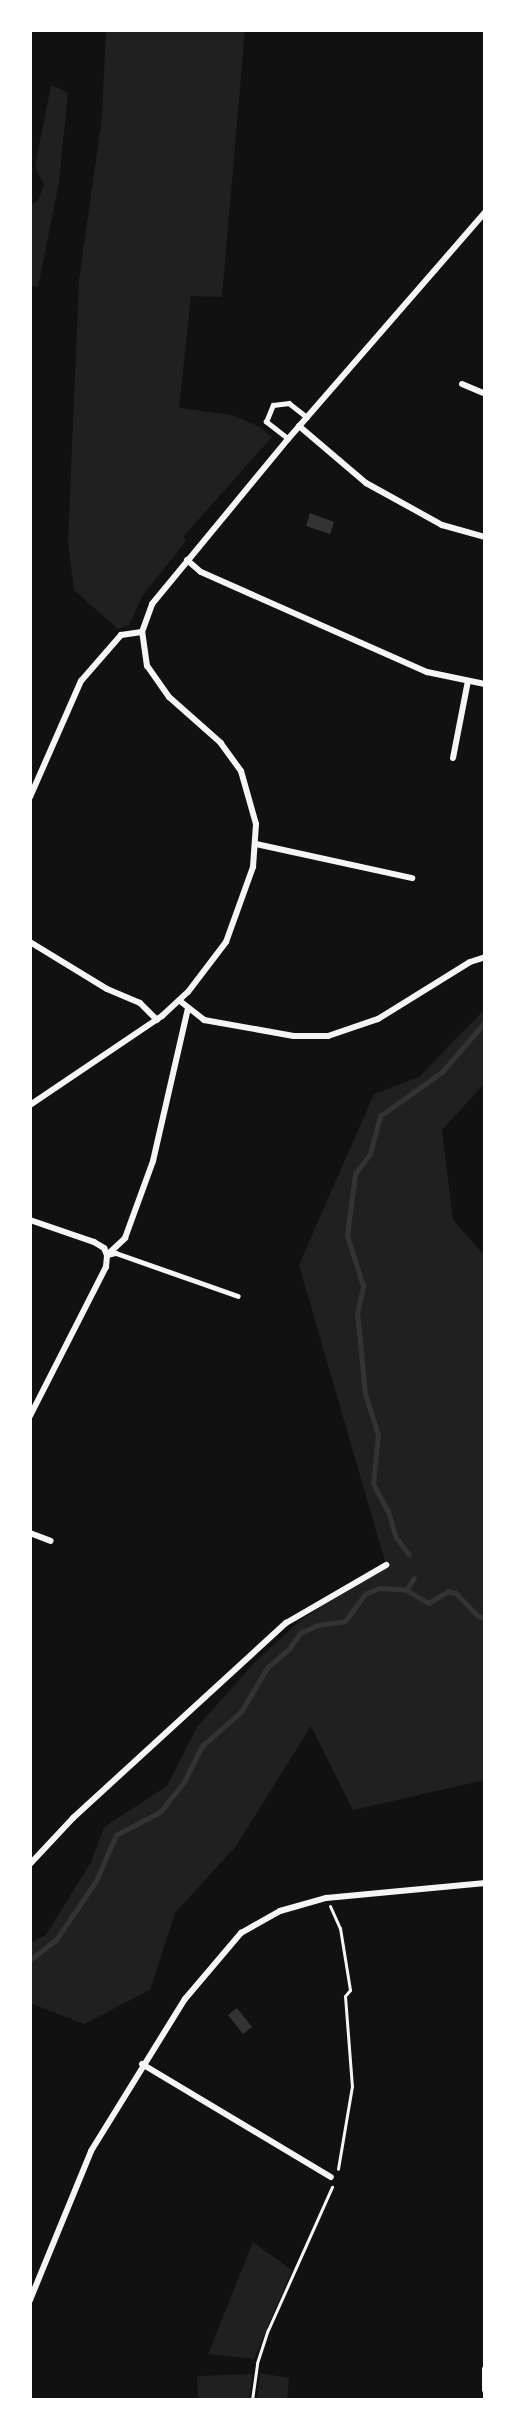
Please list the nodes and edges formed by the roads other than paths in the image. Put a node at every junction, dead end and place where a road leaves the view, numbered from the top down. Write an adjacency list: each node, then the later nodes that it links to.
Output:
1 (484, 214): 4 (street)
2 (462, 384): 3 (street)
3 (485, 394)
4 (307, 417): 5 (street); 6 (lane)
5 (299, 426): 6 (street); 7 (street)
6 (288, 439): 8 (street)
7 (485, 537)
8 (186, 560): 9 (street); 10 (street)
9 (142, 632): 13 (street); 14 (street)
10 (468, 681): 11 (street); 12 (street)
11 (485, 684)
12 (453, 758)
13 (30, 797)
14 (256, 844): 15 (street); 18 (street)
15 (412, 878)
16 (30, 942): 20 (street)
17 (485, 957): 19 (street)
18 (180, 1001): 19 (street); 20 (street)
19 (188, 1008): 23 (street)
20 (157, 1020): 21 (street)
21 (30, 1106)
22 (30, 1220): 23 (street)
23 (107, 1255): 24 (lane); 25 (street)
24 (238, 1296)
25 (30, 1416)
26 (30, 1533): 27 (street)
27 (51, 1541)
28 (386, 1566): 29 (street)
29 (30, 1864)
30 (485, 1883): 31 (street)
31 (142, 2064): 32 (street); 33 (street)
32 (331, 2177)
33 (34, 2281): 34 (street)
34 (30, 2300)
35 (485, 2369): 36 (street)
36 (485, 2390)

